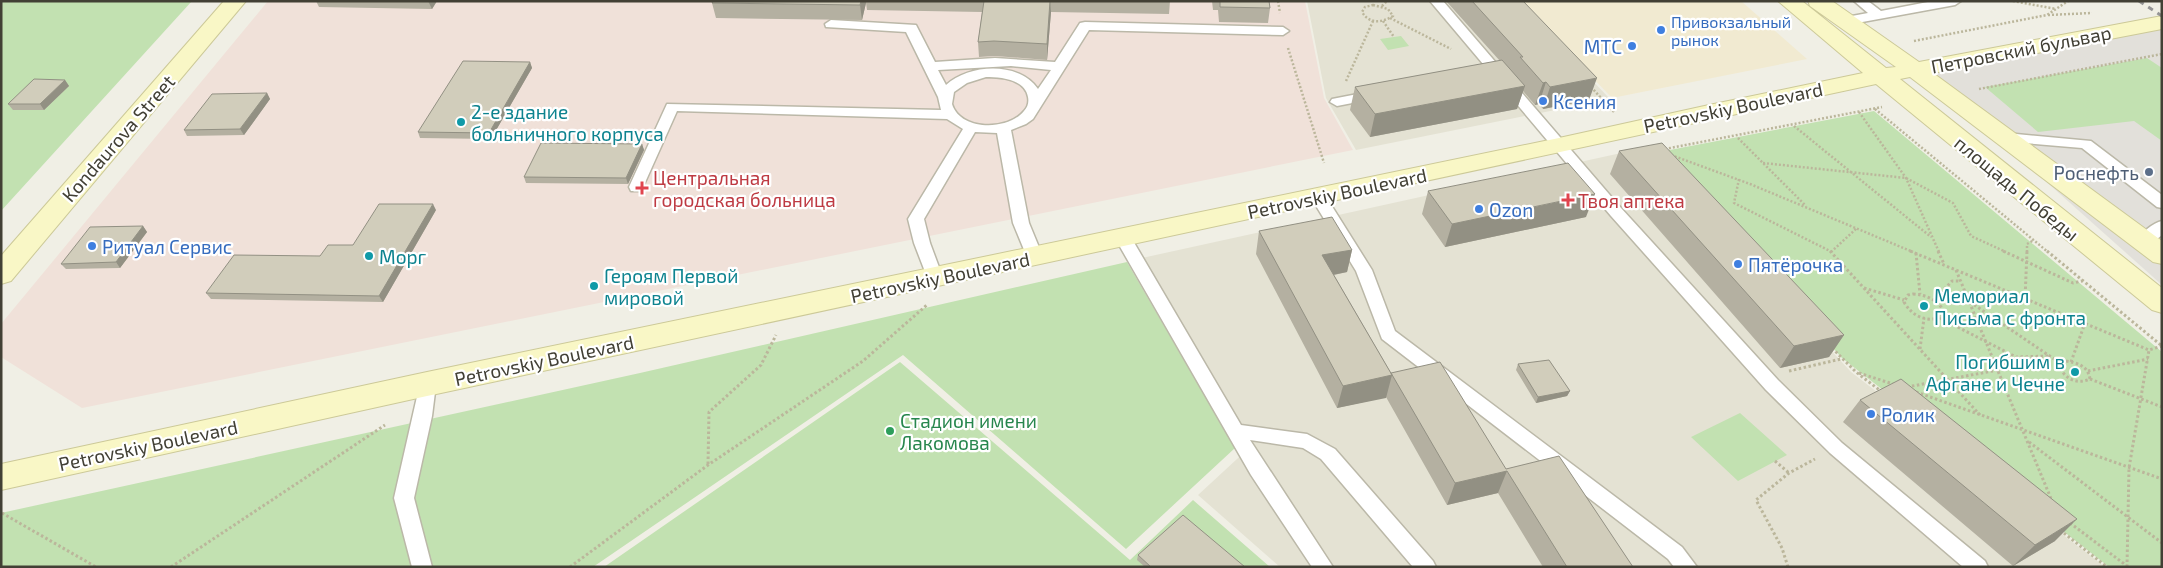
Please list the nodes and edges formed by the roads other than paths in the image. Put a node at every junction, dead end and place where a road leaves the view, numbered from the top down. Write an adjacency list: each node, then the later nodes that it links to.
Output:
1 (236, 1): 33 (street, Kondaurova Street)
2 (1436, 1): 15 (lane)
3 (1788, 1): 17 (street, площадь Победы)
4 (1818, 1): 8 (street, площадь Победы)
5 (1860, 1): 7 (lane)
6 (1955, 1): 7 (lane)
7 (1879, 15): 8 (lane)
8 (1846, 21): 14 (street, площадь Победы)
9 (2162, 22): 14 (street, Петровский бульвар)
10 (831, 24): 12 (lane)
11 (1283, 31): 13 (lane)
12 (930, 67): 13 (lane); 19 (lane)
13 (1059, 67): 21 (lane)
14 (1915, 70): 17 (street, Петровский бульвар); 25 (street, площадь Победы)
15 (1496, 72): 16 (lane); 26 (lane)
16 (1477, 76)
17 (1880, 77): 26 (street, Petrovskiy Boulevard); 35 (street, площадь Победы)
18 (1383, 94): 20 (lane)
19 (945, 97): 21 (lane); 22 (lane)
20 (1336, 102)
21 (1034, 107): 24 (lane)
22 (949, 115): 23 (lane); 27 (lane)
23 (971, 127): 24 (lane); 34 (lane)
24 (1003, 127): 32 (lane)
25 (2006, 138): 29 (lane); 31 (street, площадь Победы)
26 (1559, 146): 28 (street, Petrovskiy Boulevard); 43 (lane)
27 (636, 187)
28 (1318, 196): 30 (street, Petrovskiy Boulevard); 42 (lane)
29 (2162, 203)
30 (1124, 238): 32 (street, Petrovskiy Boulevard); 37 (lane)
31 (2156, 241)
32 (1035, 257): 34 (street, Petrovskiy Boulevard)
33 (1, 274)
34 (935, 288): 36 (street, Petrovskiy Boulevard)
35 (2160, 300)
36 (427, 384): 38 (street, Petrovskiy Boulevard); 39 (lane)
37 (1234, 431): 40 (lane); 41 (lane)
38 (1, 477)
39 (422, 567)
40 (1323, 567)
41 (1426, 567)
42 (1687, 567)
43 (1978, 567)

